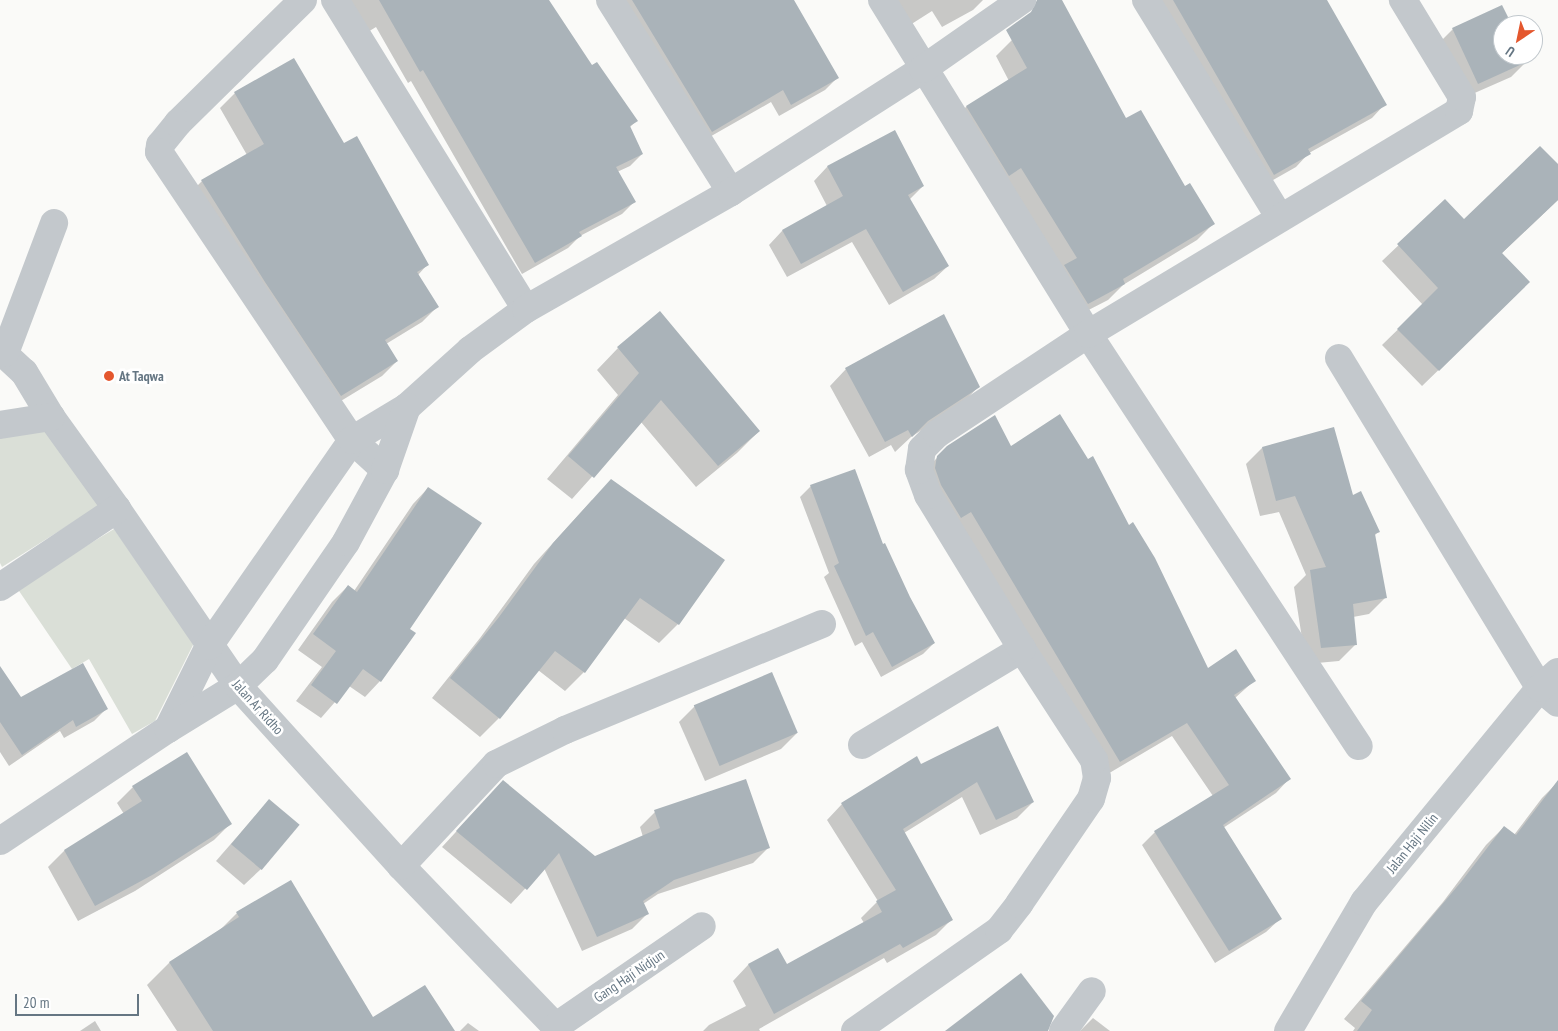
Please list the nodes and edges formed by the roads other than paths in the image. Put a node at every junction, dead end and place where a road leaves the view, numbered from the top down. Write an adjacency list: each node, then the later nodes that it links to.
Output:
1 (303, 0): 19 (street)
2 (335, 0): 12 (street)
3 (610, 0): 9 (street)
4 (882, 0): 8 (street)
5 (1022, 0): 8 (street)
6 (1146, 0): 10 (street)
7 (1403, 0): 10 (street)
8 (923, 69): 9 (street); 13 (street)
9 (731, 192): 12 (street)
10 (1280, 218): 13 (street)
11 (54, 224): 14 (street)
12 (526, 309): 16 (street)
13 (1088, 334): 25 (street); 30 (street)
14 (2, 351): 17 (street, Jalan Ar Ridho)
15 (1339, 358): 27 (street)
16 (406, 406): 19 (street); 20 (street)
17 (51, 417): 18 (street); 21 (street, Jalan Ar Ridho)
18 (0, 425)
19 (352, 440): 20 (street); 24 (street)
20 (385, 470): 26 (street)
21 (117, 509): 22 (street); 24 (street, Jalan Ar Ridho)
22 (0, 587)
23 (822, 624): 32 (street)
24 (209, 646): 26 (street, Jalan Ar Ridho); 28 (street)
25 (1022, 649): 29 (street); 36 (street)
26 (238, 686): 28 (street); 32 (street, Jalan Ar Ridho)
27 (1552, 688): 38 (street, Jalan Haji Nilin)
28 (168, 729): 31 (street)
29 (862, 745)
30 (1359, 746)
31 (0, 841)
32 (401, 866): 35 (street, Jalan Ar Ridho)
33 (702, 926): 35 (street, Gang Haji Nidjun)
34 (1092, 991): 37 (street)
35 (557, 1029)
36 (855, 1031)
37 (1063, 1031)
38 (1288, 1031)

